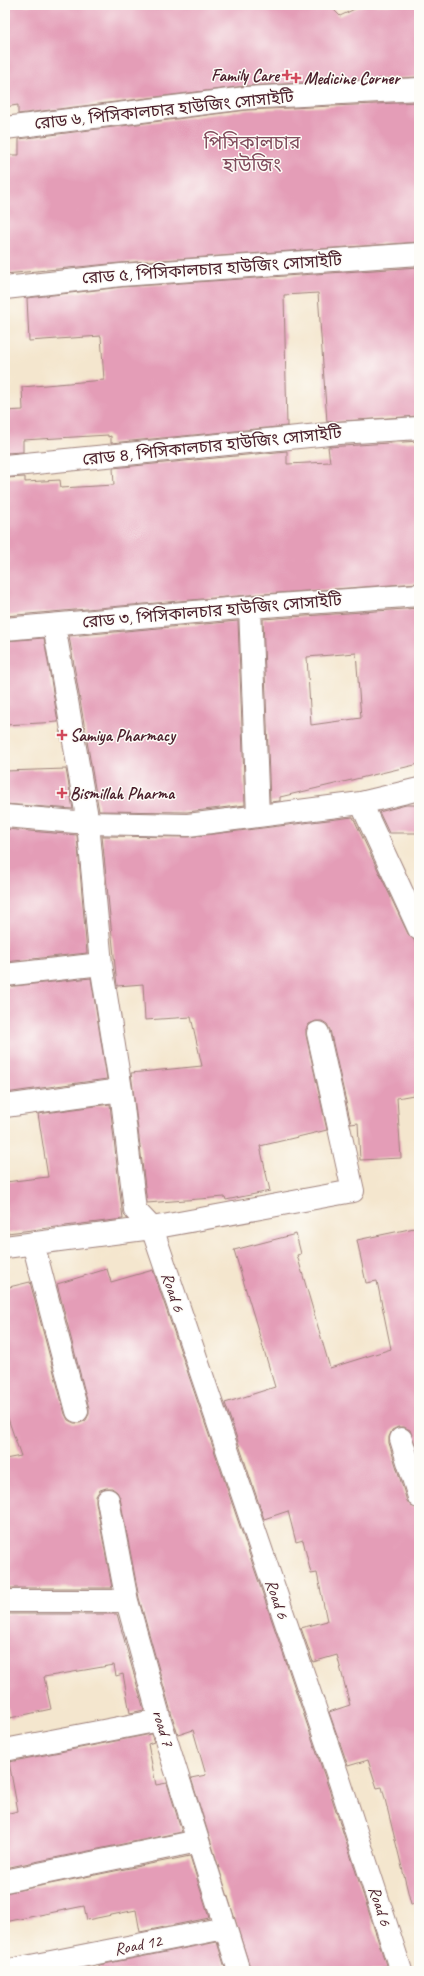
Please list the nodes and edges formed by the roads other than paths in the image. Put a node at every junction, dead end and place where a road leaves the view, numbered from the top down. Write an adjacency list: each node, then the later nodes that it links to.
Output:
1 (419, 89): 2 (street, রোড ৬, পিসিকালচার হাউজিং সোসাইটি)
2 (5, 128)
3 (419, 254): 4 (street, রোড ৫, পিসিকালচার হাউজিং সোসাইটি)
4 (5, 288)
5 (419, 428): 6 (street, রোড ৪, পিসিকালচার হাউজিং সোসাইটি)
6 (5, 466)
7 (419, 595): 8 (street, রোড ৩, পিসিকালচার হাউজিং সোসাইটি)
8 (250, 607): 9 (street, রোড ৩, পিসিকালচার হাউজিং সোসাইটি); 14 (street)
9 (54, 625): 10 (street, রোড ৩, পিসিকালচার হাউজিং সোসাইটি); 15 (street)
10 (5, 629)
11 (419, 789): 12 (street)
12 (361, 803): 14 (street); 16 (street)
13 (5, 816): 15 (street)
14 (258, 816): 15 (street)
15 (88, 823): 17 (street)
16 (419, 929)
17 (101, 964): 18 (street); 20 (street)
18 (5, 975)
19 (318, 1033): 22 (street)
20 (121, 1090): 21 (street); 22 (street)
21 (5, 1106)
22 (152, 1228): 23 (street); 38 (street, Road 6)
23 (33, 1243): 24 (street); 25 (street)
24 (5, 1247)
25 (77, 1411)
26 (401, 1439): 27 (street)
27 (419, 1497)
28 (108, 1500): 30 (street, road 7)
29 (5, 1601): 30 (street)
30 (127, 1601): 31 (street, road 7)
31 (160, 1720): 32 (street); 33 (street, road 7)
32 (5, 1750)
33 (198, 1841): 34 (street); 35 (street, road 7)
34 (5, 1881)
35 (225, 1928): 36 (street, Road 12); 37 (street, road 7)
36 (5, 1971)
37 (239, 1971)
38 (401, 1971)

